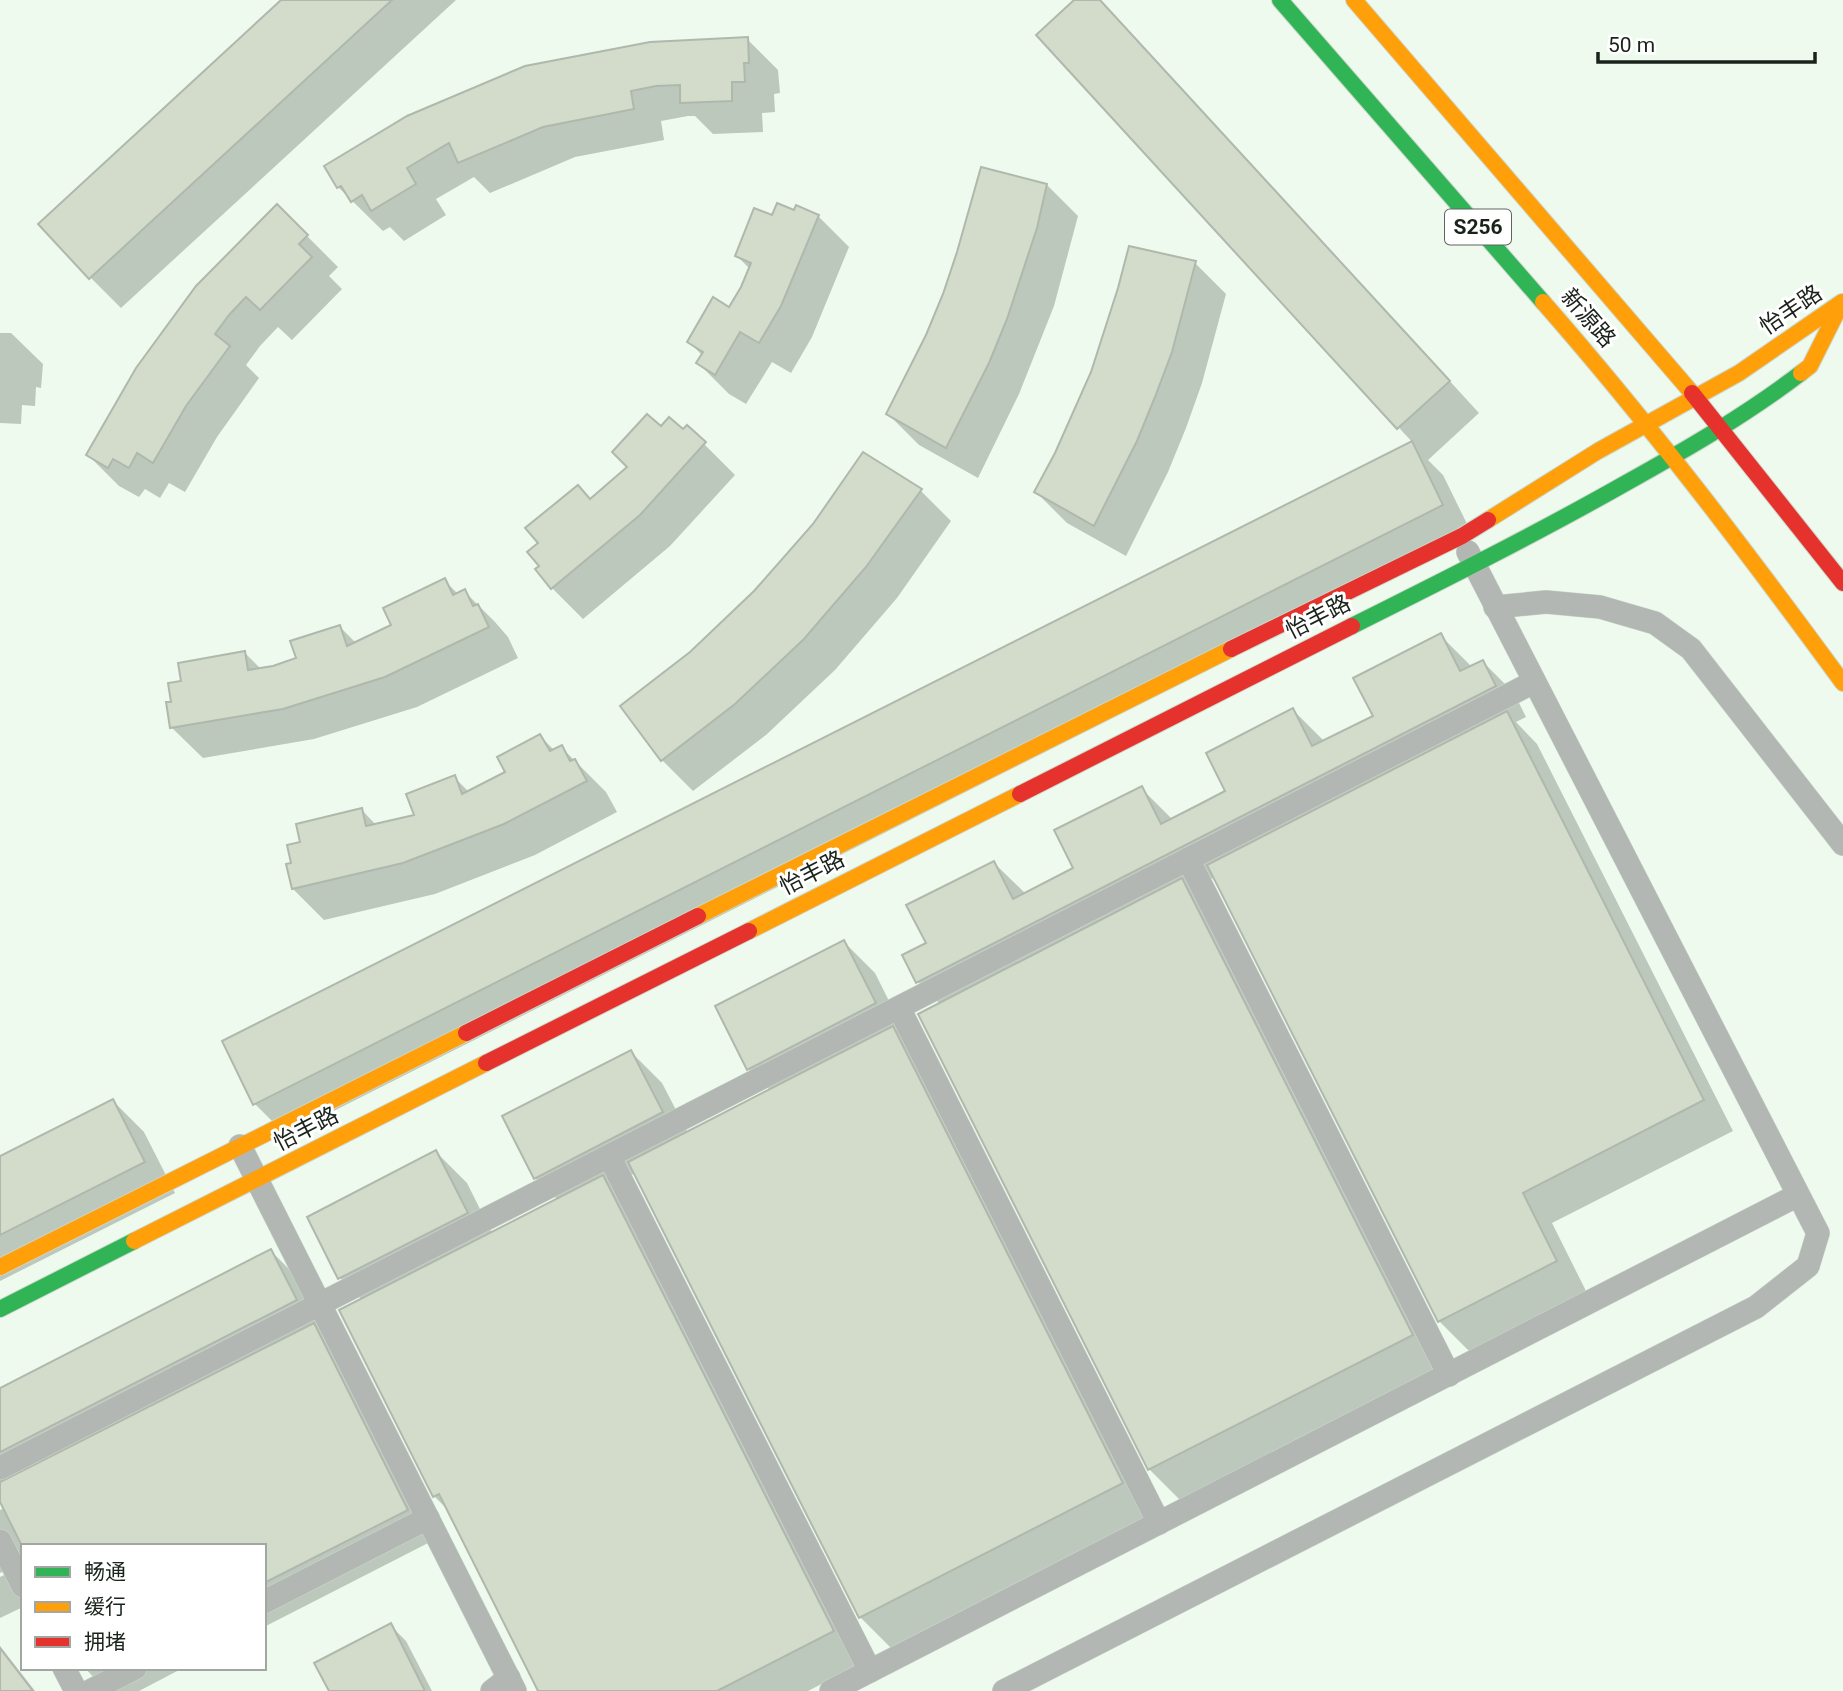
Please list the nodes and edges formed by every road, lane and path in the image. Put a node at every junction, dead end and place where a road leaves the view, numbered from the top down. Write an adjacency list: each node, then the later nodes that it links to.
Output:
1 (1280, 0): 5 (street, 新源路 / S256)
2 (1354, 0): 4 (street, 新源路 / S256)
3 (1843, 302): 4 (street, 怡丰路); 6 (street, 怡丰路)
4 (1696, 397): 5 (street, 怡丰路); 6 (street, 新源路 / S256)
5 (1647, 424): 7 (street, 新源路 / S256); 8 (street, 怡丰路)
6 (1722, 428): 7 (street, 怡丰路); 10 (street, 新源路 / S256)
7 (1673, 457): 9 (street, 怡丰路); 13 (street, 新源路 / S256)
8 (1462, 536): 9 (street); 17 (street, 怡丰路)
9 (1474, 564): 11 (street); 19 (street, 怡丰路)
10 (1843, 583)
11 (1495, 607): 12 (street); 14 (street)
12 (1534, 682): 15 (street); 20 (street)
13 (1843, 682)
14 (1843, 844)
15 (1188, 859): 16 (street); 24 (street)
16 (899, 1008): 18 (street); 27 (street)
17 (240, 1146): 19 (street); 21 (street, 怡丰路)
18 (609, 1156): 22 (street); 33 (street)
19 (257, 1179): 22 (street); 23 (street, 怡丰路)
20 (1798, 1195): 24 (street); 38 (street)
21 (0, 1267)
22 (320, 1304): 25 (street); 26 (street)
23 (0, 1308)
24 (1449, 1375): 27 (street)
25 (0, 1468)
26 (428, 1518): 30 (street); 34 (street)
27 (1159, 1523): 33 (street)
28 (0, 1541): 29 (street)
29 (21, 1582)
30 (266, 1601)
31 (65, 1670): 35 (street)
32 (131, 1670): 36 (street)
33 (870, 1671): 37 (street)
34 (506, 1687)
35 (76, 1691)
36 (90, 1691)
37 (831, 1691)
38 (1004, 1691)

